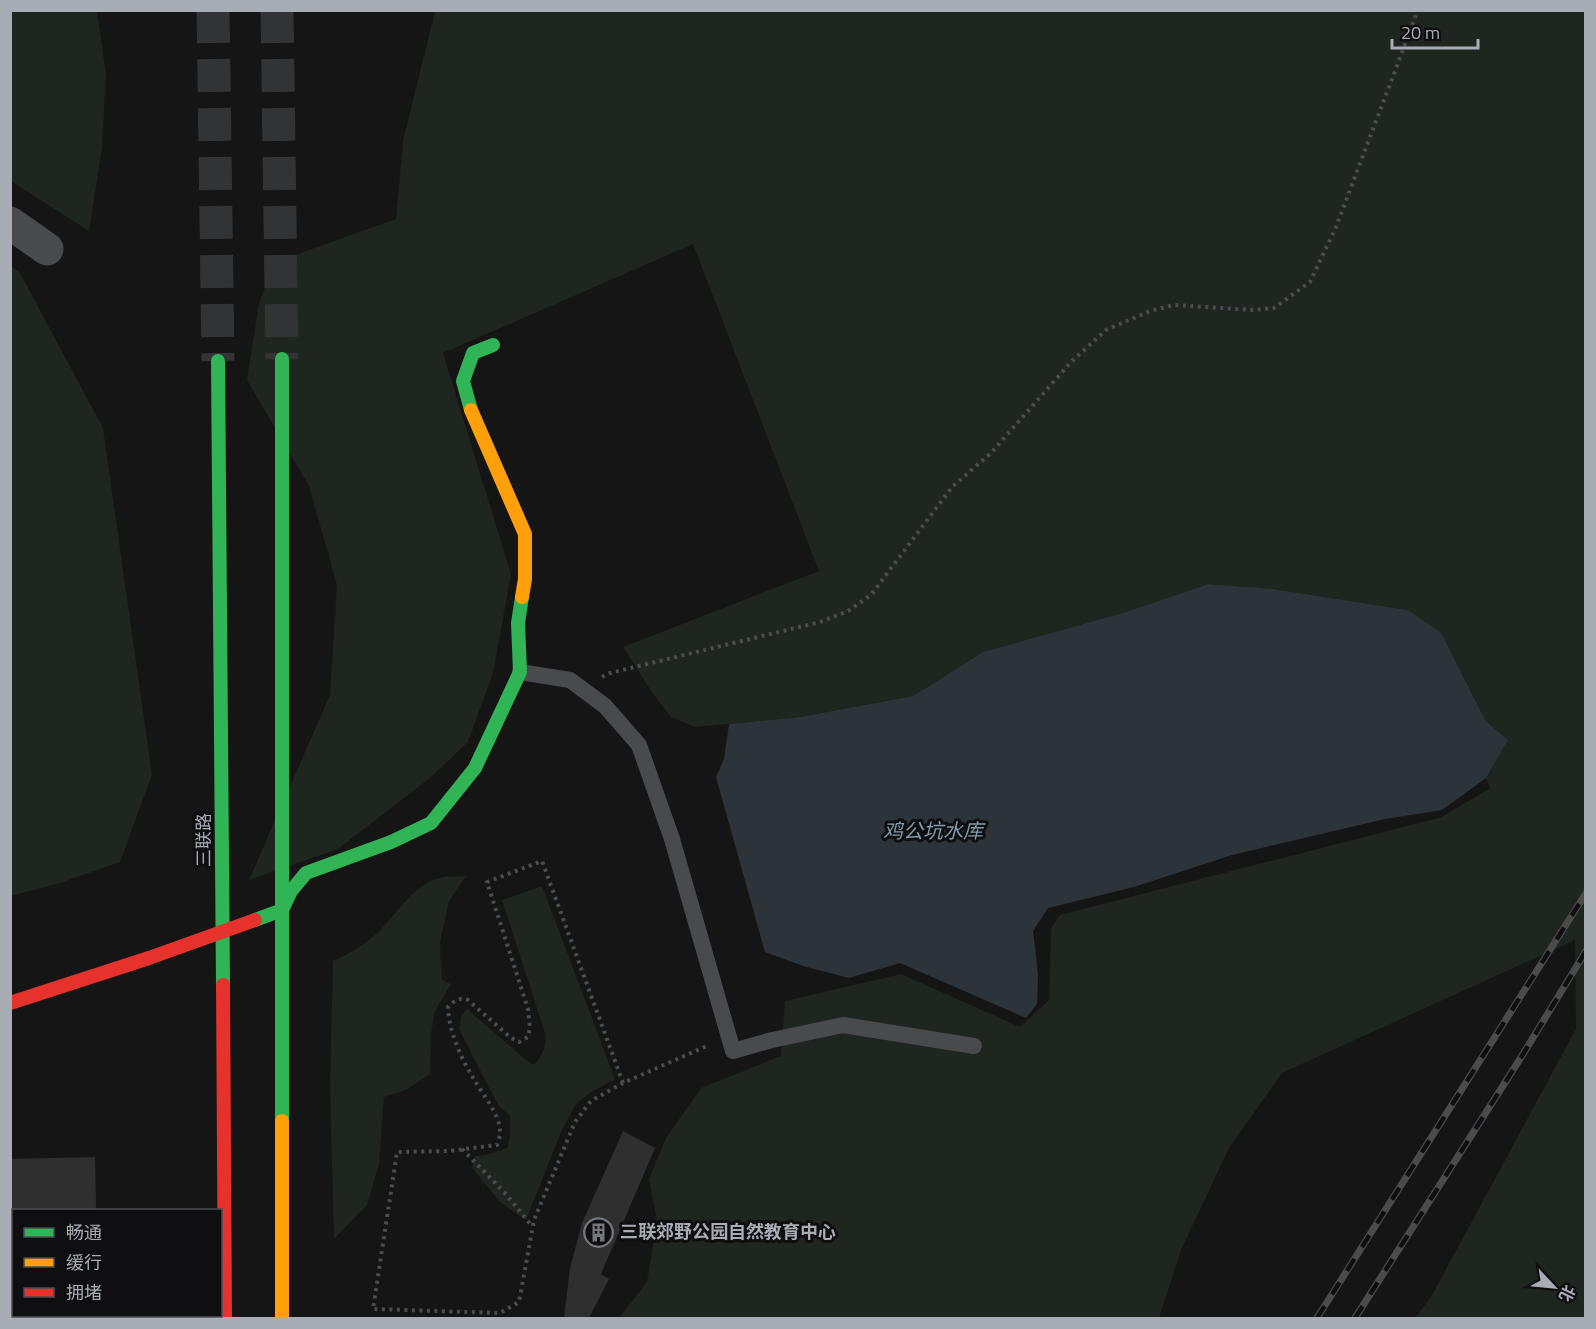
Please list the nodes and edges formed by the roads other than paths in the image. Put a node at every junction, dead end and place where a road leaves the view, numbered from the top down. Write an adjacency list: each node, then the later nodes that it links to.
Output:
1 (10, 223): 2 (street)
2 (47, 249)
3 (494, 345): 6 (street)
4 (282, 360): 7 (street)
5 (218, 361): 8 (street, 三联路)
6 (520, 672): 7 (street); 10 (lane)
7 (282, 910): 8 (street); 12 (street)
8 (222, 932): 9 (street); 11 (street, 三联路)
9 (10, 1003)
10 (974, 1046)
11 (225, 1318)
12 (282, 1318)

